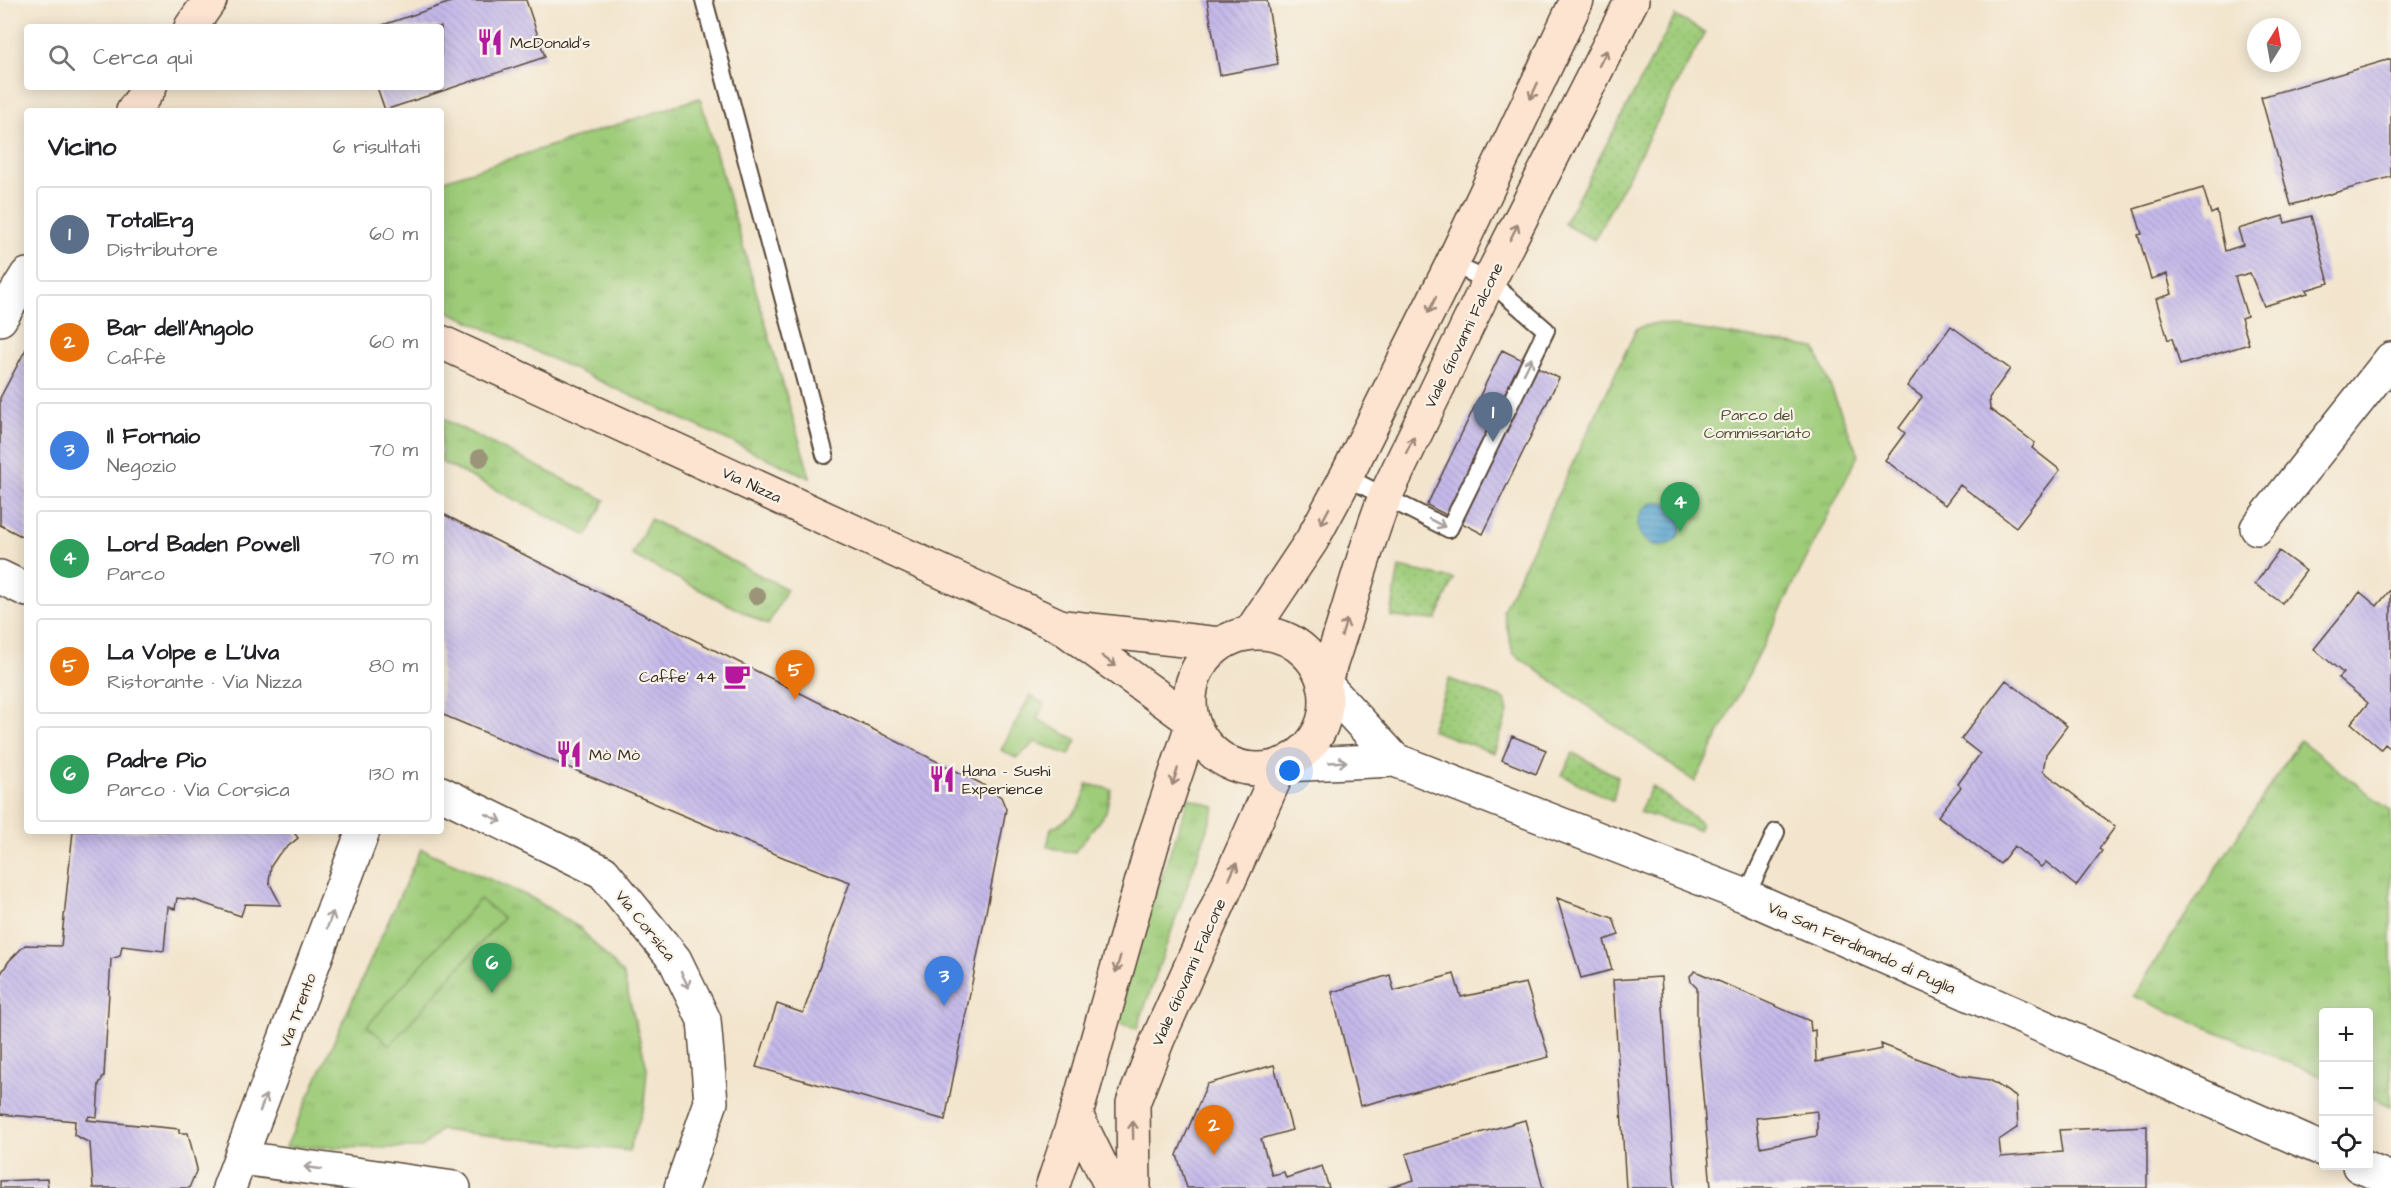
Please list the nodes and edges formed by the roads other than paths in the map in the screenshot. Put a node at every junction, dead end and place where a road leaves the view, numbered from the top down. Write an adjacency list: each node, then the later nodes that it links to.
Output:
1 (210, 0): 5 (main road)
2 (704, 0): 14 (lane)
3 (1577, 0): 8 (main road, one-way to 8)
4 (1632, 0): 10 (main road, Viale Giovanni Falcone, one-way to 4)
5 (193, 24)
6 (148, 90): 7 (main road)
7 (135, 108)
8 (1452, 264): 10 (lane); 15 (main road, one-way to 15)
9 (24, 280): 11 (street)
10 (1489, 281): 16 (main road, Viale Giovanni Falcone, one-way to 10); 16 (lane, one-way to 10)
11 (0, 319)
12 (444, 343): 20 (main road, Via Nizza)
13 (2391, 359): 17 (street)
14 (825, 455)
15 (1346, 477): 16 (lane); 21 (main road, one-way to 21)
16 (1385, 497): 22 (main road, Viale Giovanni Falcone, one-way to 16)
17 (2257, 528)
18 (0, 577): 19 (street)
19 (24, 589)
20 (1062, 627): 21 (main road, Via Nizza); 23 (main road, Via Nizza, one-way to 23)
21 (1235, 639): 22 (main road); 23 (main road)
22 (1324, 682): 24 (street, Via San Ferdinando di Puglia); 25 (main road)
23 (1193, 722): 25 (main road); 30 (main road, one-way to 30)
24 (1395, 760): 25 (street, Via San Ferdinando di Puglia, one-way to 24); 29 (street, Via San Ferdinando di Puglia)
25 (1281, 765): 40 (main road, Viale Giovanni Falcone, one-way to 25)
26 (444, 794): 37 (street, Via Corsica, one-way to 37)
27 (1776, 832): 29 (lane)
28 (362, 834): 32 (street, Via Trento, one-way to 28)
29 (1746, 896): 31 (street, Via San Ferdinando di Puglia)
30 (1076, 1115): 38 (main road); 39 (main road)
31 (2319, 1148)
32 (242, 1158): 35 (street, Via Trento); 36 (street, one-way to 32)
33 (2370, 1170): 34 (street)
34 (2391, 1179)
35 (230, 1188)
36 (454, 1188)
37 (681, 1188)
38 (1052, 1188)
39 (1112, 1188)
40 (1134, 1188)

